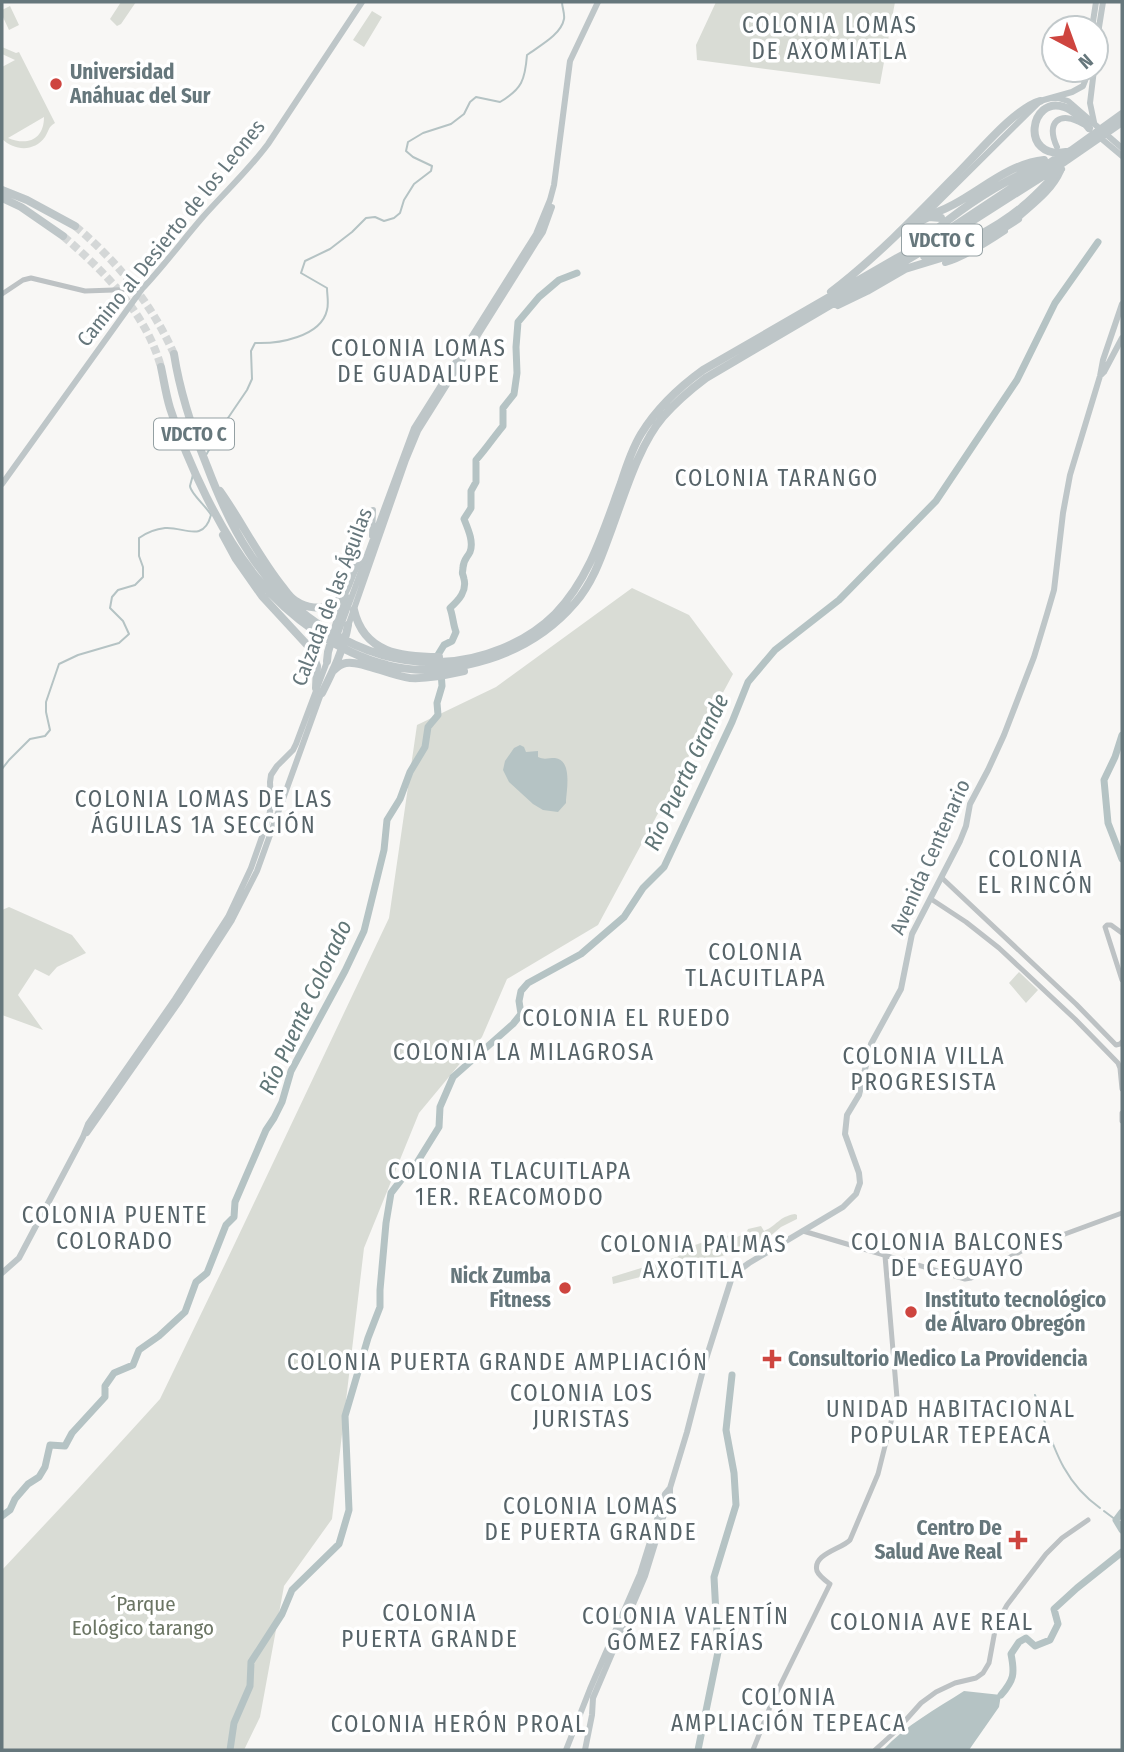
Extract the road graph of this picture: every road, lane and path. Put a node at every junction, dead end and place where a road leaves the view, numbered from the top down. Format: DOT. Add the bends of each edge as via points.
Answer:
graph roads {
  1 [pos="362,2"];
  2 [pos="598,2"];
  3 [pos="575,51"];
  4 [pos="1082,84"];
  5 [pos="1092,84"];
  6 [pos="1052,97"];
  7 [pos="1040,101"];
  8 [pos="1122,114"];
  9 [pos="1122,122"];
  10 [pos="1000,131"];
  11 [pos="1094,131"];
  12 [pos="1057,147"];
  13 [pos="1122,148"];
  14 [pos="1084,149"];
  15 [pos="987,150"];
  16 [pos="1072,150"];
  17 [pos="1122,156"];
  18 [pos="974,157"];
  19 [pos="1054,160"];
  20 [pos="1029,167"];
  21 [pos="1061,172"];
  22 [pos="1008,173"];
  23 [pos="1014,186"];
  24 [pos="995,188"];
  25 [pos="2,190"];
  26 [pos="2,198"];
  27 [pos="981,203"];
  28 [pos="925,216"];
  29 [pos="955,217"];
  30 [pos="941,218"];
  31 [pos="1018,219"];
  32 [pos="917,223"];
  33 [pos="75,226"];
  34 [pos="63,236"];
  35 [pos="915,241"];
  36 [pos="926,257"];
  37 [pos="897,258"];
  38 [pos="945,263"];
  39 [pos="142,289"];
  40 [pos="2,294"];
  41 [pos="1122,304"];
  42 [pos="828,306"];
  43 [pos="801,314"];
  44 [pos="1122,338"];
  45 [pos="174,354"];
  46 [pos="161,367"];
  47 [pos="1100,376"];
  48 [pos="2,484"];
  49 [pos="373,510"];
  50 [pos="373,539"];
  51 [pos="366,558"];
  52 [pos="272,590"];
  53 [pos="346,593"];
  54 [pos="296,602"];
  55 [pos="340,610"];
  56 [pos="354,610"];
  57 [pos="343,630"];
  58 [pos="527,639"];
  59 [pos="333,657"];
  60 [pos="386,661"];
  61 [pos="360,664"];
  62 [pos="333,671"];
  63 [pos="319,690"];
  64 [pos="309,718"];
  65 [pos="285,757"];
  66 [pos="295,764"];
  67 [pos="271,805"];
  68 [pos="281,806"];
  69 [pos="942,878"];
  70 [pos="931,899"];
  71 [pos="1122,933"];
  72 [pos="1007,940"];
  73 [pos="999,948"];
  74 [pos="1122,981"];
  75 [pos="1122,1042"];
  76 [pos="125,1056"];
  77 [pos="127,1068"];
  78 [pos="1122,1089"];
  79 [pos="1122,1113"];
  80 [pos="1122,1121"];
  81 [pos="83,1137"];
  82 [pos="1122,1213"];
  83 [pos="803,1230"];
  84 [pos="885,1256"];
  85 [pos="2,1273"];
  86 [pos="1088,1520"];
  87 [pos="589,1704"];
  88 [pos="566,1750"];
  89 [pos="585,1750"];
  90 [pos="753,1750"];
  91 [pos="875,1750"];
  1 -- 39 [label="main road, Camino al Desierto de los Leones" via="255,162"];
  2 -- 3 [label="main road, Calzada de las Águilas"];
  3 -- 50 [label="main road, Calzada de las Águilas" via="567,76 553,188 543,218 414,428"];
  3 -- 56 [label="main road, Calzada de las Águilas" via="557,188 543,232 418,431"];
  4 -- 6 [label="main road"];
  5 -- 11 [label="main road"];
  6 -- 7 [label="main road"];
  6 -- 11 [label="main road" via="1068,101"];
  7 -- 10 [label="highway" via="1027,106"];
  7 -- 15 [label="main road"];
  8 -- 11 [label="highway, VDCTO C"];
  9 -- 11 [label="highway, VDCTO C"];
  10 -- 15 [label="highway"];
  10 -- 18 [label="highway"];
  11 -- 12 [label="main road" via="1070,118 1058,120 1052,130"];
  11 -- 13 [label="main road"];
  11 -- 14 [label="highway, VDCTO C"];
  11 -- 16 [label="highway, VDCTO C"];
  11 -- 16 [label="highway" via="1060,106 1050,106 1038,115 1034,130 1042,148 1054,153"];
  11 -- 17 [label="main road"];
  14 -- 36 [label="highway" via="1002,222"];
  14 -- 42 [label="highway, VDCTO C"];
  15 -- 18 [label="highway"];
  15 -- 28 [label="main road"];
  16 -- 19 [label="highway, VDCTO C"];
  18 -- 43 [label="highway" via="878,252"];
  19 -- 20 [label="highway"];
  19 -- 20 [label="highway"];
  19 -- 23 [label="highway, VDCTO C"];
  20 -- 22 [label="highway"];
  20 -- 24 [label="highway"];
  21 -- 31 [label="main road"];
  22 -- 24 [label="highway"];
  22 -- 28 [label="highway" via="958,203"];
  23 -- 27 [label="highway"];
  23 -- 37 [label="highway, VDCTO C"];
  24 -- 27 [label="highway"];
  24 -- 37 [label="highway"];
  25 -- 33 [label="highway"];
  26 -- 34 [label="highway"];
  27 -- 29 [label="highway"];
  28 -- 32 [label="main road"];
  30 -- 32 [label="highway"];
  31 -- 38 [label="main road" via="990,241"];
  31 -- 42 [label="highway" via="951,255 910,267 855,298"];
  32 -- 35 [label="main road"];
  37 -- 43 [label="highway, VDCTO C"];
  39 -- 40 [label="street" via="85,291 31,278"];
  39 -- 48 [label="main road, Camino al Desierto de los Leones"];
  41 -- 47 [label="main road, Avenida Centenario"];
  42 -- 58 [label="highway, VDCTO C" via="683,395 648,440 590,583 559,621"];
  43 -- 58 [label="highway, VDCTO C" via="703,370 680,386 658,411 634,448 583,578 554,615"];
  44 -- 47 [label="main road, Avenida Centenario"];
  45 -- 52 [label="highway, VDCTO C" via="193,431 212,480"];
  46 -- 52 [label="highway, VDCTO C" via="169,407 215,518 232,552"];
  47 -- 69 [label="main road, Avenida Centenario" via="1070,475 1054,590 1043,627 1004,734 970,804 963,833"];
  49 -- 50 [label="main road"];
  50 -- 51 [label="main road, Calzada de las Águilas"];
  51 -- 53 [label="highway" via="356,566"];
  51 -- 57 [label="main road, Calzada de las Águilas"];
  52 -- 54 [label="highway"];
  52 -- 60 [label="highway, VDCTO C" via="326,629"];
  52 -- 63 [label="highway" via="310,648"];
  53 -- 54 [label="highway" via="327,606"];
  53 -- 55 [label="highway"];
  54 -- 55 [label="highway" via="313,610"];
  55 -- 57 [label="highway"];
  56 -- 57 [label="main road, Calzada de las Águilas"];
  56 -- 60 [label="highway" via="362,632"];
  57 -- 59 [label="highway"];
  58 -- 60 [label="highway, VDCTO C" via="469,659 412,656"];
  58 -- 60 [label="highway, VDCTO C" via="478,666 424,678 399,676"];
  59 -- 61 [label="highway"];
  59 -- 62 [label="highway"];
  59 -- 63 [label="main road, Calzada de las Águilas"];
  60 -- 61 [label="highway"];
  61 -- 62 [label="highway" via="344,663"];
  62 -- 63 [label="highway"];
  63 -- 64 [label="main road, Calzada de las Águilas"];
  64 -- 65 [label="main road, Calzada de las Águilas"];
  64 -- 66 [label="main road, Calzada de las Águilas"];
  65 -- 66 [label="main road" via="292,757"];
  65 -- 67 [label="main road, Calzada de las Águilas" via="271,775"];
  66 -- 68 [label="main road, Calzada de las Águilas"];
  67 -- 68 [label="main road"];
  67 -- 77 [label="main road, Calzada de las Águilas" via="251,868 228,917"];
  68 -- 81 [label="main road, Calzada de las Águilas" via="257,871 228,928"];
  69 -- 70 [label="main road, Avenida Centenario"];
  69 -- 72 [label="street"];
  70 -- 73 [label="street"];
  70 -- 83 [label="main road, Avenida Centenario" via="912,934 901,989 872,1044 859,1096 846,1119 845,1134 860,1178 858,1189 843,1207"];
  71 -- 74 [label="street" via="1111,925 1105,929"];
  72 -- 73 [label="street"];
  72 -- 75 [label="street" via="1116,1045"];
  73 -- 78 [label="street" via="1118,1063"];
  76 -- 77 [label="main road"];
  77 -- 81 [label="main road, Calzada de las Águilas"];
  79 -- 80 [label="street"];
  81 -- 85 [label="main road, Calzada de las Águilas" via="19,1258"];
  82 -- 84 [label="street" via="1027,1248 971,1278"];
  83 -- 84 [label="street"];
  83 -- 87 [label="main road, Avenida Centenario" via="740,1269 731,1280 645,1576"];
  84 -- 90 [label="street" via="897,1398 878,1474 850,1540 820,1560 818,1572 830,1584"];
  86 -- 91 [label="street" via="1046,1554 1007,1605 996,1625 983,1673 936,1692"];
  87 -- 88 [label="main road, Avenida Centenario"];
  87 -- 89 [label="main road, Avenida Centenario" via="592,1715"];
}
